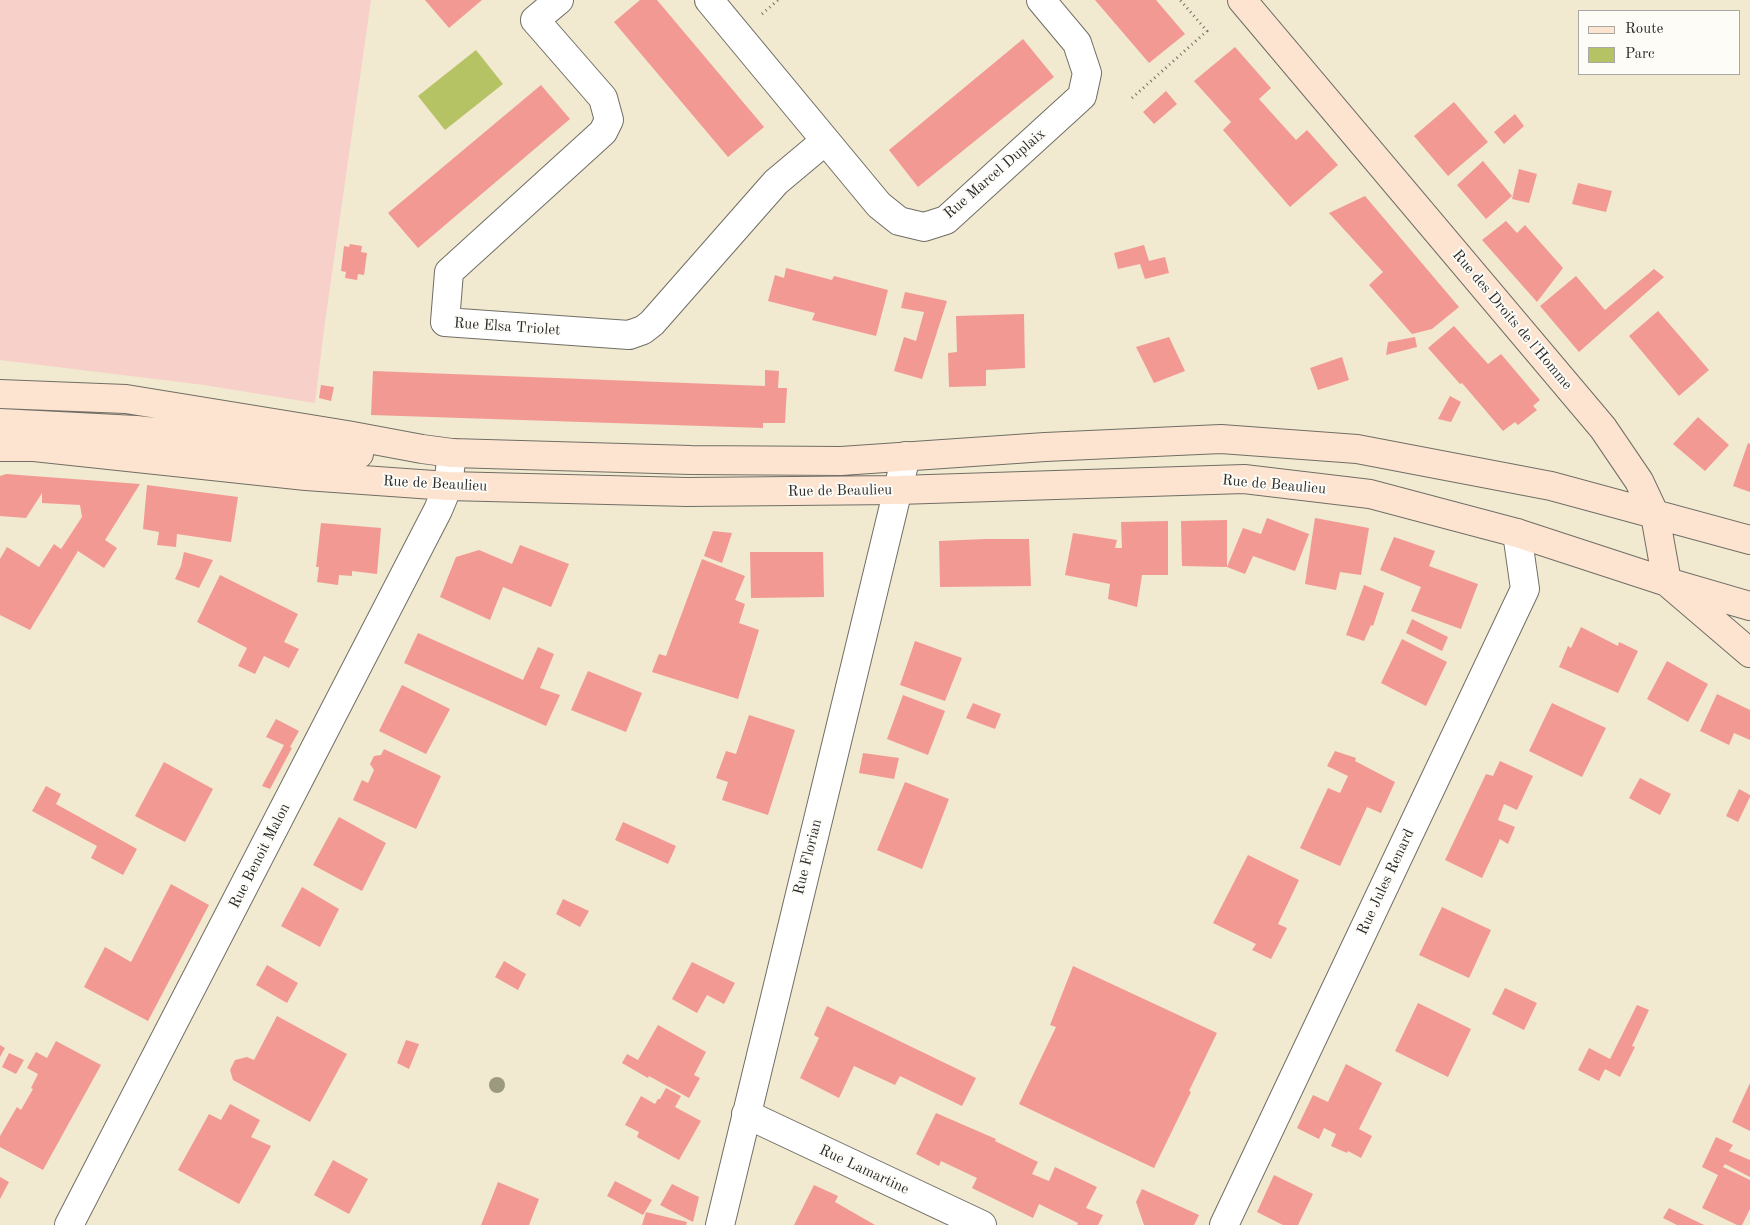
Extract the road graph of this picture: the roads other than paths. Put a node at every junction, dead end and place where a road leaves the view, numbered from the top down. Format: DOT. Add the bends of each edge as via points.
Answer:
graph roads {
  1 [pos="559,0"];
  2 [pos="709,0"];
  3 [pos="1041,0"];
  4 [pos="1242,0"];
  5 [pos="825,140"];
  6 [pos="1,394"];
  7 [pos="0,422"];
  8 [pos="0,447"];
  9 [pos="34,447"];
  10 [pos="422,449"];
  11 [pos="452,453"];
  12 [pos="906,456"];
  13 [pos="0,458"];
  14 [pos="448,486"];
  15 [pos="898,490"];
  16 [pos="1655,515"];
  17 [pos="1518,533"];
  18 [pos="1750,540"];
  19 [pos="1667,582"];
  20 [pos="1748,604"];
  21 [pos="1750,653"];
  22 [pos="746,1114"];
  23 [pos="69,1225"];
  24 [pos="720,1225"];
  25 [pos="982,1225"];
  26 [pos="1224,1225"];
  1 -- 5 [label="street, Rue Elsa Triolet" via="536,20 602,98 609,120 603,132 449,272 446,322 629,335 643,330 776,182"];
  2 -- 5 [label="street, Rue Marcel Duplaix"];
  3 -- 5 [label="street, Rue Marcel Duplaix" via="1077,43 1087,73 1082,96 946,220 924,227 899,221 879,205"];
  4 -- 16 [label="main road, Rue des Droits de l'Homme" via="1603,428 1639,481"];
  6 -- 10 [label="main road, Rue de Beaulieu" via="126,399"];
  7 -- 10 [label="main road" via="136,430 369,455"];
  8 -- 9 [label="main road, Rue de Beaulieu"];
  9 -- 13 [label="street"];
  9 -- 14 [label="main road, Rue de Beaulieu" via="306,476"];
  10 -- 11 [label="main road, Rue de Beaulieu"];
  11 -- 12 [label="main road, Rue de Beaulieu" via="841,461"];
  11 -- 14 [label="street, Rue Benoit Malon"];
  12 -- 15 [label="street, Rue Florian"];
  12 -- 16 [label="main road, Rue de Beaulieu" via="1221,439 1357,449 1550,486"];
  14 -- 15 [label="main road, Rue de Beaulieu" via="687,492"];
  14 -- 23 [label="street, Rue Benoit Malon"];
  15 -- 17 [label="main road, Rue de Beaulieu" via="1244,479 1370,494"];
  15 -- 22 [label="street, Rue Florian"];
  16 -- 18 [label="main road, Rue de Beaulieu"];
  16 -- 19 [label="main road, Rue des Droits de l'Homme"];
  17 -- 19 [label="main road, Rue de Beaulieu"];
  17 -- 26 [label="street, Rue Jules Renard" via="1525,589"];
  19 -- 20 [label="main road, Rue de Beaulieu"];
  19 -- 21 [label="main road"];
  22 -- 24 [label="street, Rue Florian"];
  22 -- 25 [label="street, Rue Lamartine"];
}
